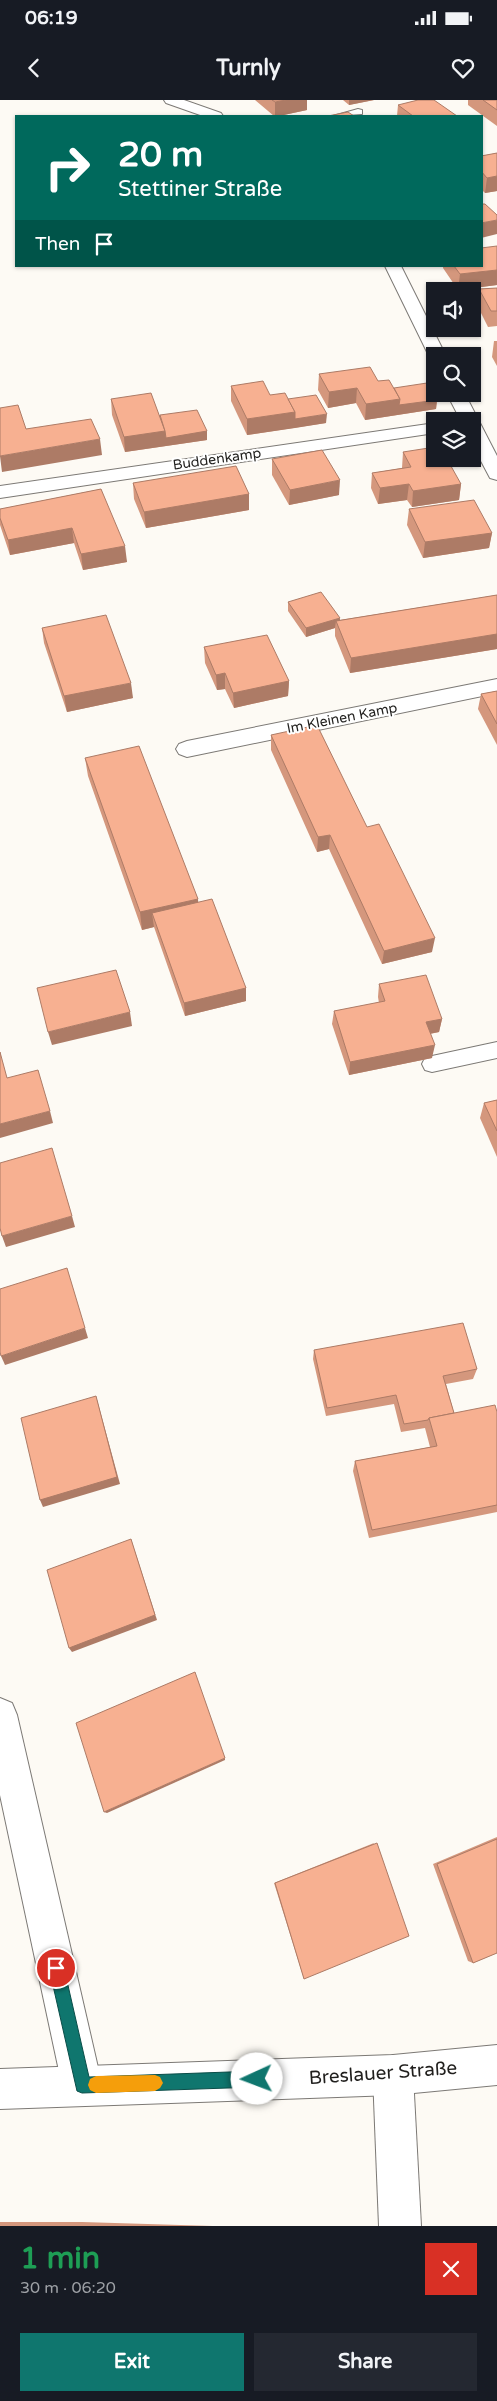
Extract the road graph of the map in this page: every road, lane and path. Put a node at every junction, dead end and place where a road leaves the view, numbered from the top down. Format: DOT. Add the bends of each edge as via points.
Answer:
graph roads {
  1 [pos="171,100"];
  2 [pos="358,112"];
  3 [pos="213,115"];
  4 [pos="343,115"];
  5 [pos="394,267"];
  6 [pos="434,347"];
  7 [pos="426,429"];
  8 [pos="481,436"];
  9 [pos="497,474"];
  10 [pos="0,492"];
  11 [pos="497,686"];
  12 [pos="187,749"];
  13 [pos="497,1050"];
  14 [pos="432,1064"];
  15 [pos="0,1715"];
  16 [pos="497,2064"];
  17 [pos="393,2075"];
  18 [pos="82,2085"];
  19 [pos="0,2089"];
  20 [pos="400,2226"];
  1 -- 3 [label="street"];
  2 -- 4 [label="lane"];
  5 -- 6 [label="street"];
  7 -- 10 [label="street, Buddenkamp"];
  8 -- 9 [label="street"];
  11 -- 12 [label="street, Im Kleinen Kamp"];
  13 -- 14 [label="lane"];
  15 -- 18 [label="street"];
  16 -- 17 [label="street, Breslauer Straße"];
  17 -- 18 [label="street, Breslauer Straße"];
  17 -- 20 [label="street"];
  18 -- 19 [label="street, Breslauer Straße"];
}
